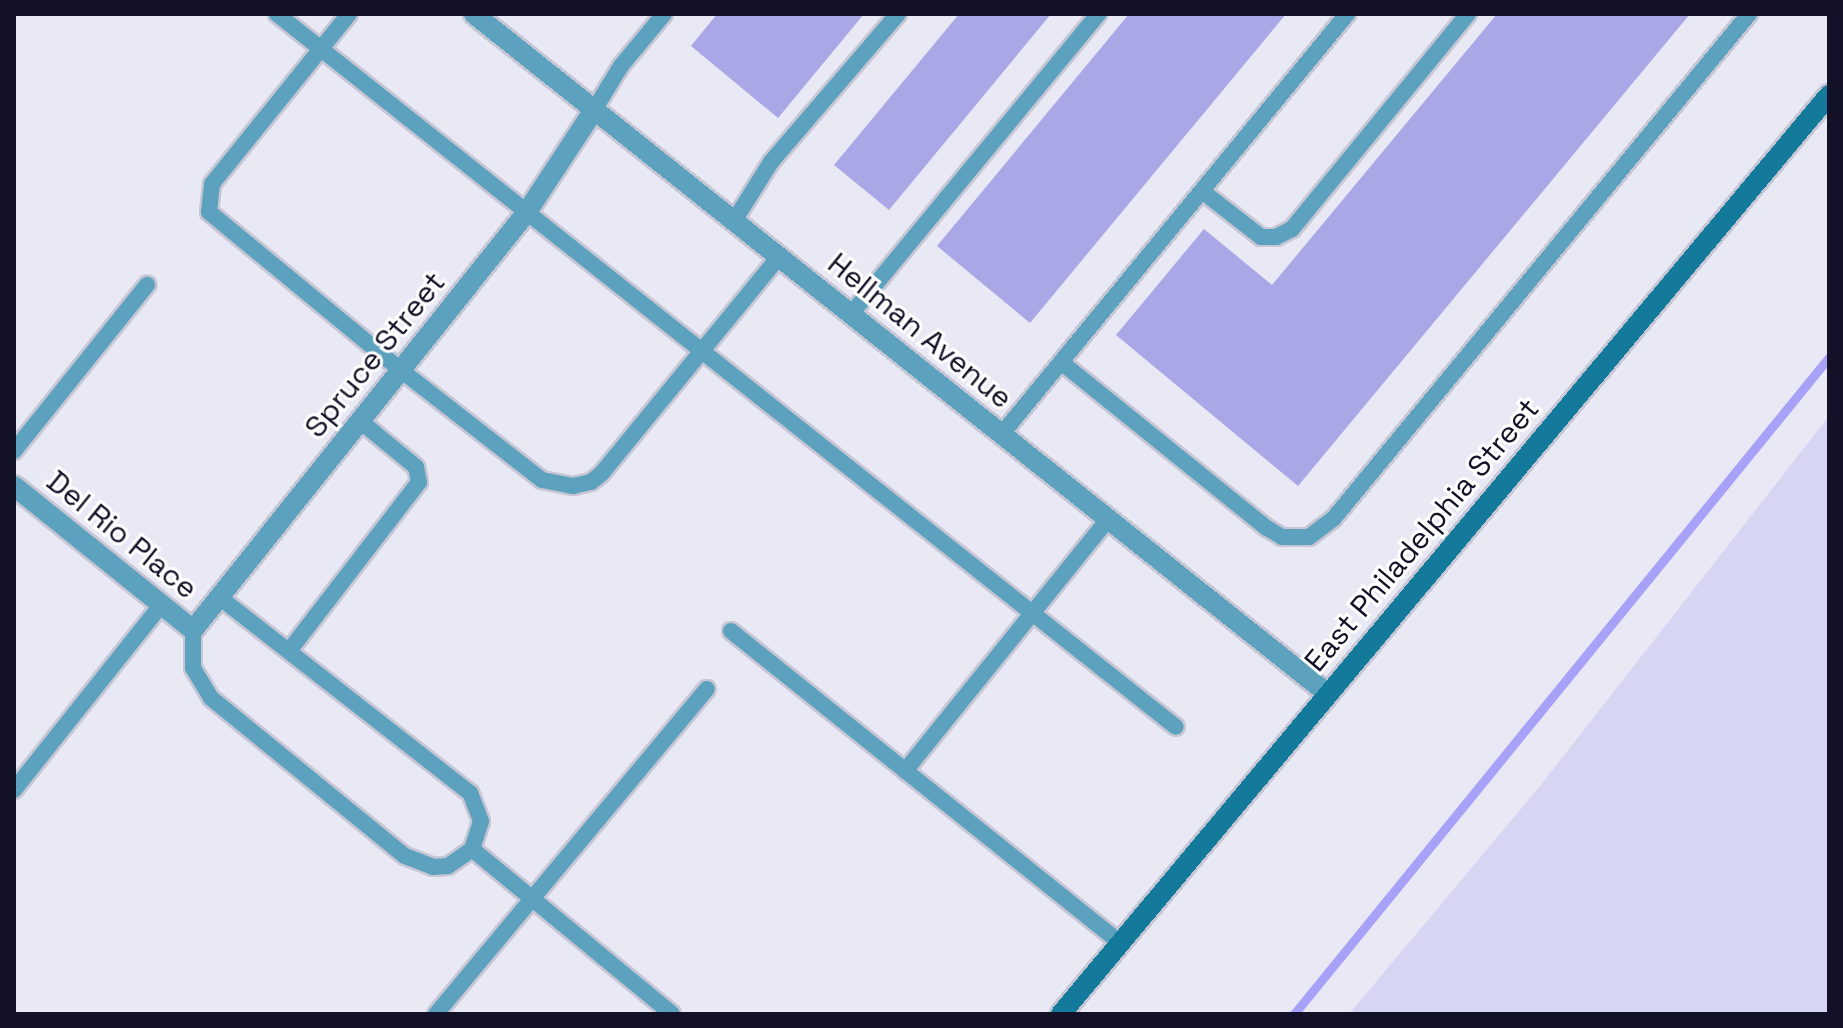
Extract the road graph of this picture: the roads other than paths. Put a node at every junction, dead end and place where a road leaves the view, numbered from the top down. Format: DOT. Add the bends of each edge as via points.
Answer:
graph roads {
  1 [pos="277,14"];
  2 [pos="349,14"];
  3 [pos="474,14"];
  4 [pos="664,14"];
  5 [pos="898,14"];
  6 [pos="1098,14"];
  7 [pos="1347,14"];
  8 [pos="1468,14"];
  9 [pos="1749,14"];
  10 [pos="320,48"];
  11 [pos="1829,95"];
  12 [pos="594,110"];
  13 [pos="1202,191"];
  14 [pos="527,212"];
  15 [pos="734,221"];
  16 [pos="779,257"];
  17 [pos="147,285"];
  18 [pos="851,314"];
  19 [pos="702,351"];
  20 [pos="1061,362"];
  21 [pos="402,371"];
  22 [pos="360,421"];
  23 [pos="1001,435"];
  24 [pos="14,451"];
  25 [pos="14,486"];
  26 [pos="1108,519"];
  27 [pos="219,597"];
  28 [pos="161,605"];
  29 [pos="1032,613"];
  30 [pos="193,630"];
  31 [pos="731,631"];
  32 [pos="289,651"];
  33 [pos="707,689"];
  34 [pos="1328,694"];
  35 [pos="1176,727"];
  36 [pos="905,771"];
  37 [pos="14,790"];
  38 [pos="472,849"];
  39 [pos="532,899"];
  40 [pos="1120,943"];
  41 [pos="436,1014"];
  42 [pos="672,1014"];
  43 [pos="1061,1014"];
  1 -- 10 [label="lane"];
  2 -- 10 [label="lane"];
  3 -- 12 [label="street, Hellman Avenue"];
  4 -- 12 [label="lane" via="621,66"];
  5 -- 15 [label="lane" via="771,162"];
  6 -- 18 [label="lane"];
  7 -- 13 [label="lane"];
  8 -- 13 [label="lane" via="1292,229 1261,237"];
  9 -- 20 [label="lane" via="1334,518 1309,537 1282,537 1267,528"];
  10 -- 14 [label="lane"];
  10 -- 21 [label="lane" via="212,184 209,212"];
  11 -- 34 [label="street, East Philadelphia Street"];
  12 -- 14 [label="street, Spruce Street"];
  12 -- 15 [label="street, Hellman Avenue"];
  13 -- 20 [label="lane"];
  14 -- 19 [label="lane"];
  14 -- 21 [label="street, Spruce Street"];
  15 -- 16 [label="street, Hellman Avenue"];
  16 -- 18 [label="street, Hellman Avenue"];
  16 -- 19 [label="lane"];
  17 -- 24 [label="lane"];
  18 -- 23 [label="street, Hellman Avenue"];
  19 -- 21 [label="lane" via="602,473 573,486 542,480"];
  19 -- 29 [label="lane"];
  20 -- 23 [label="lane"];
  21 -- 22 [label="street, Spruce Street"];
  22 -- 27 [label="street, Spruce Street"];
  22 -- 32 [label="lane" via="416,467 419,482"];
  23 -- 26 [label="street, Hellman Avenue"];
  25 -- 28 [label="street, Del Rio Place"];
  26 -- 29 [label="lane"];
  26 -- 34 [label="street, Hellman Avenue"];
  27 -- 30 [label="street, Spruce Street"];
  27 -- 32 [label="lane"];
  28 -- 30 [label="street, Del Rio Place"];
  28 -- 37 [label="lane"];
  29 -- 35 [label="lane"];
  29 -- 36 [label="lane"];
  30 -- 38 [label="lane" via="193,668 211,698 405,856 433,867 461,860"];
  31 -- 36 [label="lane"];
  32 -- 38 [label="lane" via="470,793 481,821"];
  33 -- 39 [label="lane"];
  34 -- 40 [label="street, East Philadelphia Street"];
  36 -- 40 [label="lane"];
  38 -- 39 [label="lane"];
  39 -- 41 [label="lane"];
  39 -- 42 [label="lane"];
  40 -- 43 [label="street, East Philadelphia Street"];
}
